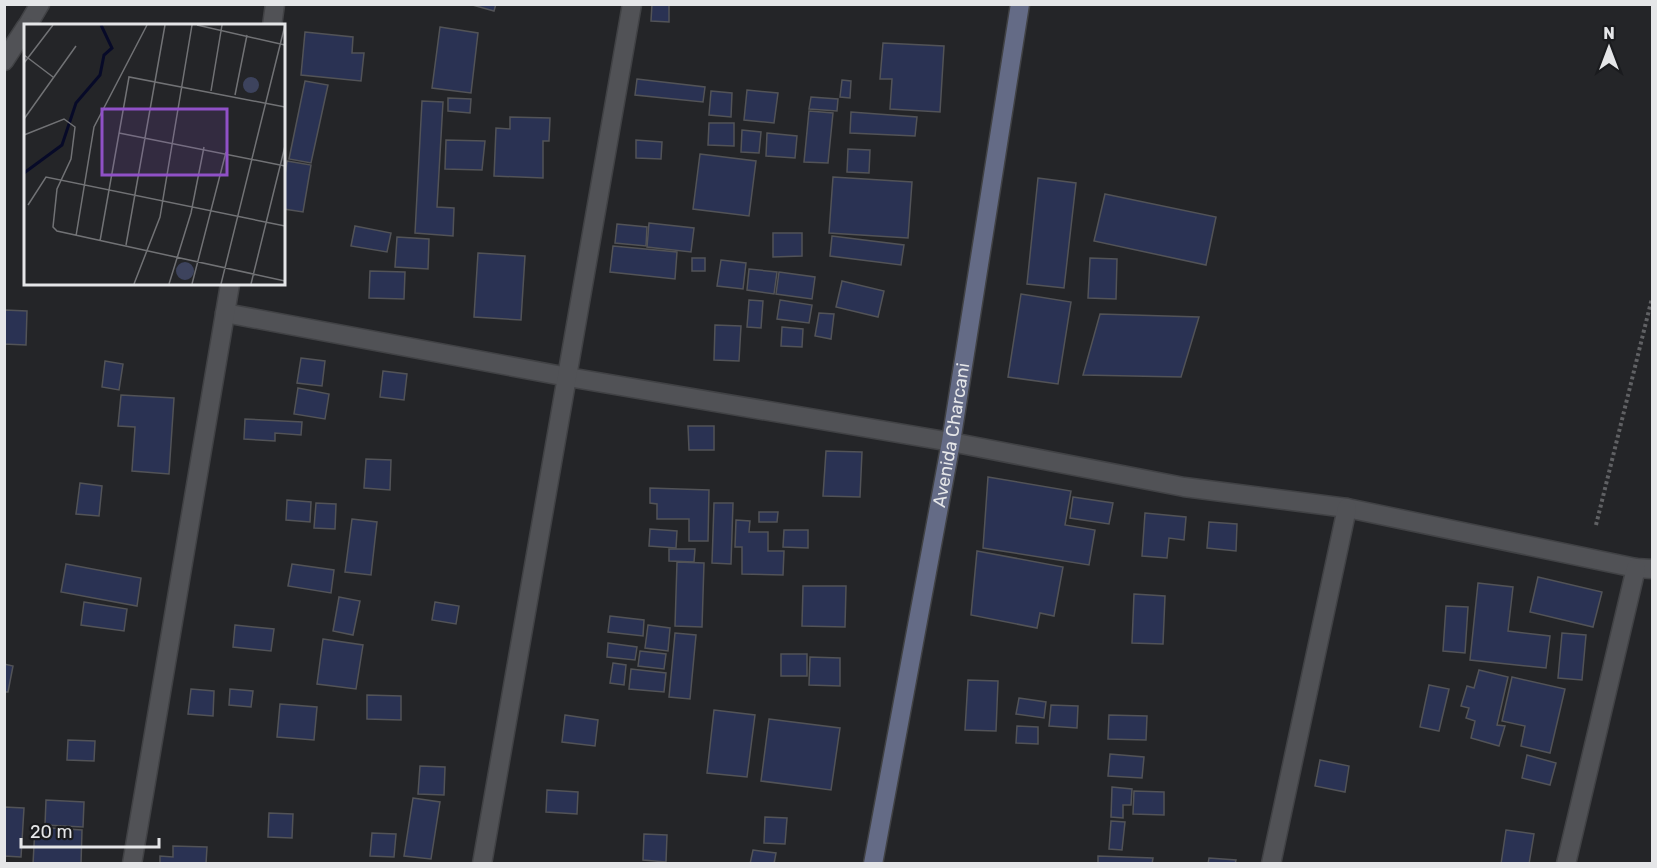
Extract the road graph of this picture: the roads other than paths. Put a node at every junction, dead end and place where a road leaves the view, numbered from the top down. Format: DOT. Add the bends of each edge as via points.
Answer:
graph roads {
  1 [pos="40,4"];
  2 [pos="275,4"];
  3 [pos="632,4"];
  4 [pos="1020,4"];
  5 [pos="27,24"];
  6 [pos="272,24"];
  7 [pos="24,29"];
  8 [pos="4,61"];
  9 [pos="230,285"];
  10 [pos="225,313"];
  11 [pos="568,377"];
  12 [pos="951,442"];
  13 [pos="1347,508"];
  14 [pos="1644,569"];
  15 [pos="132,864"];
  16 [pos="482,864"];
  17 [pos="873,864"];
  18 [pos="1271,864"];
  19 [pos="1566,864"];
  1 -- 5 [label="street"];
  2 -- 6 [label="street"];
  3 -- 11 [label="street"];
  4 -- 12 [label="main road, Avenida Charcani"];
  7 -- 8 [label="street"];
  9 -- 10 [label="street"];
  10 -- 11 [label="street"];
  10 -- 15 [label="street"];
  11 -- 12 [label="street"];
  11 -- 16 [label="street"];
  12 -- 13 [label="street" via="1184,487"];
  12 -- 17 [label="main road, Avenida Charcani"];
  13 -- 14 [label="street"];
  13 -- 18 [label="street"];
  14 -- 19 [label="street"];
}
